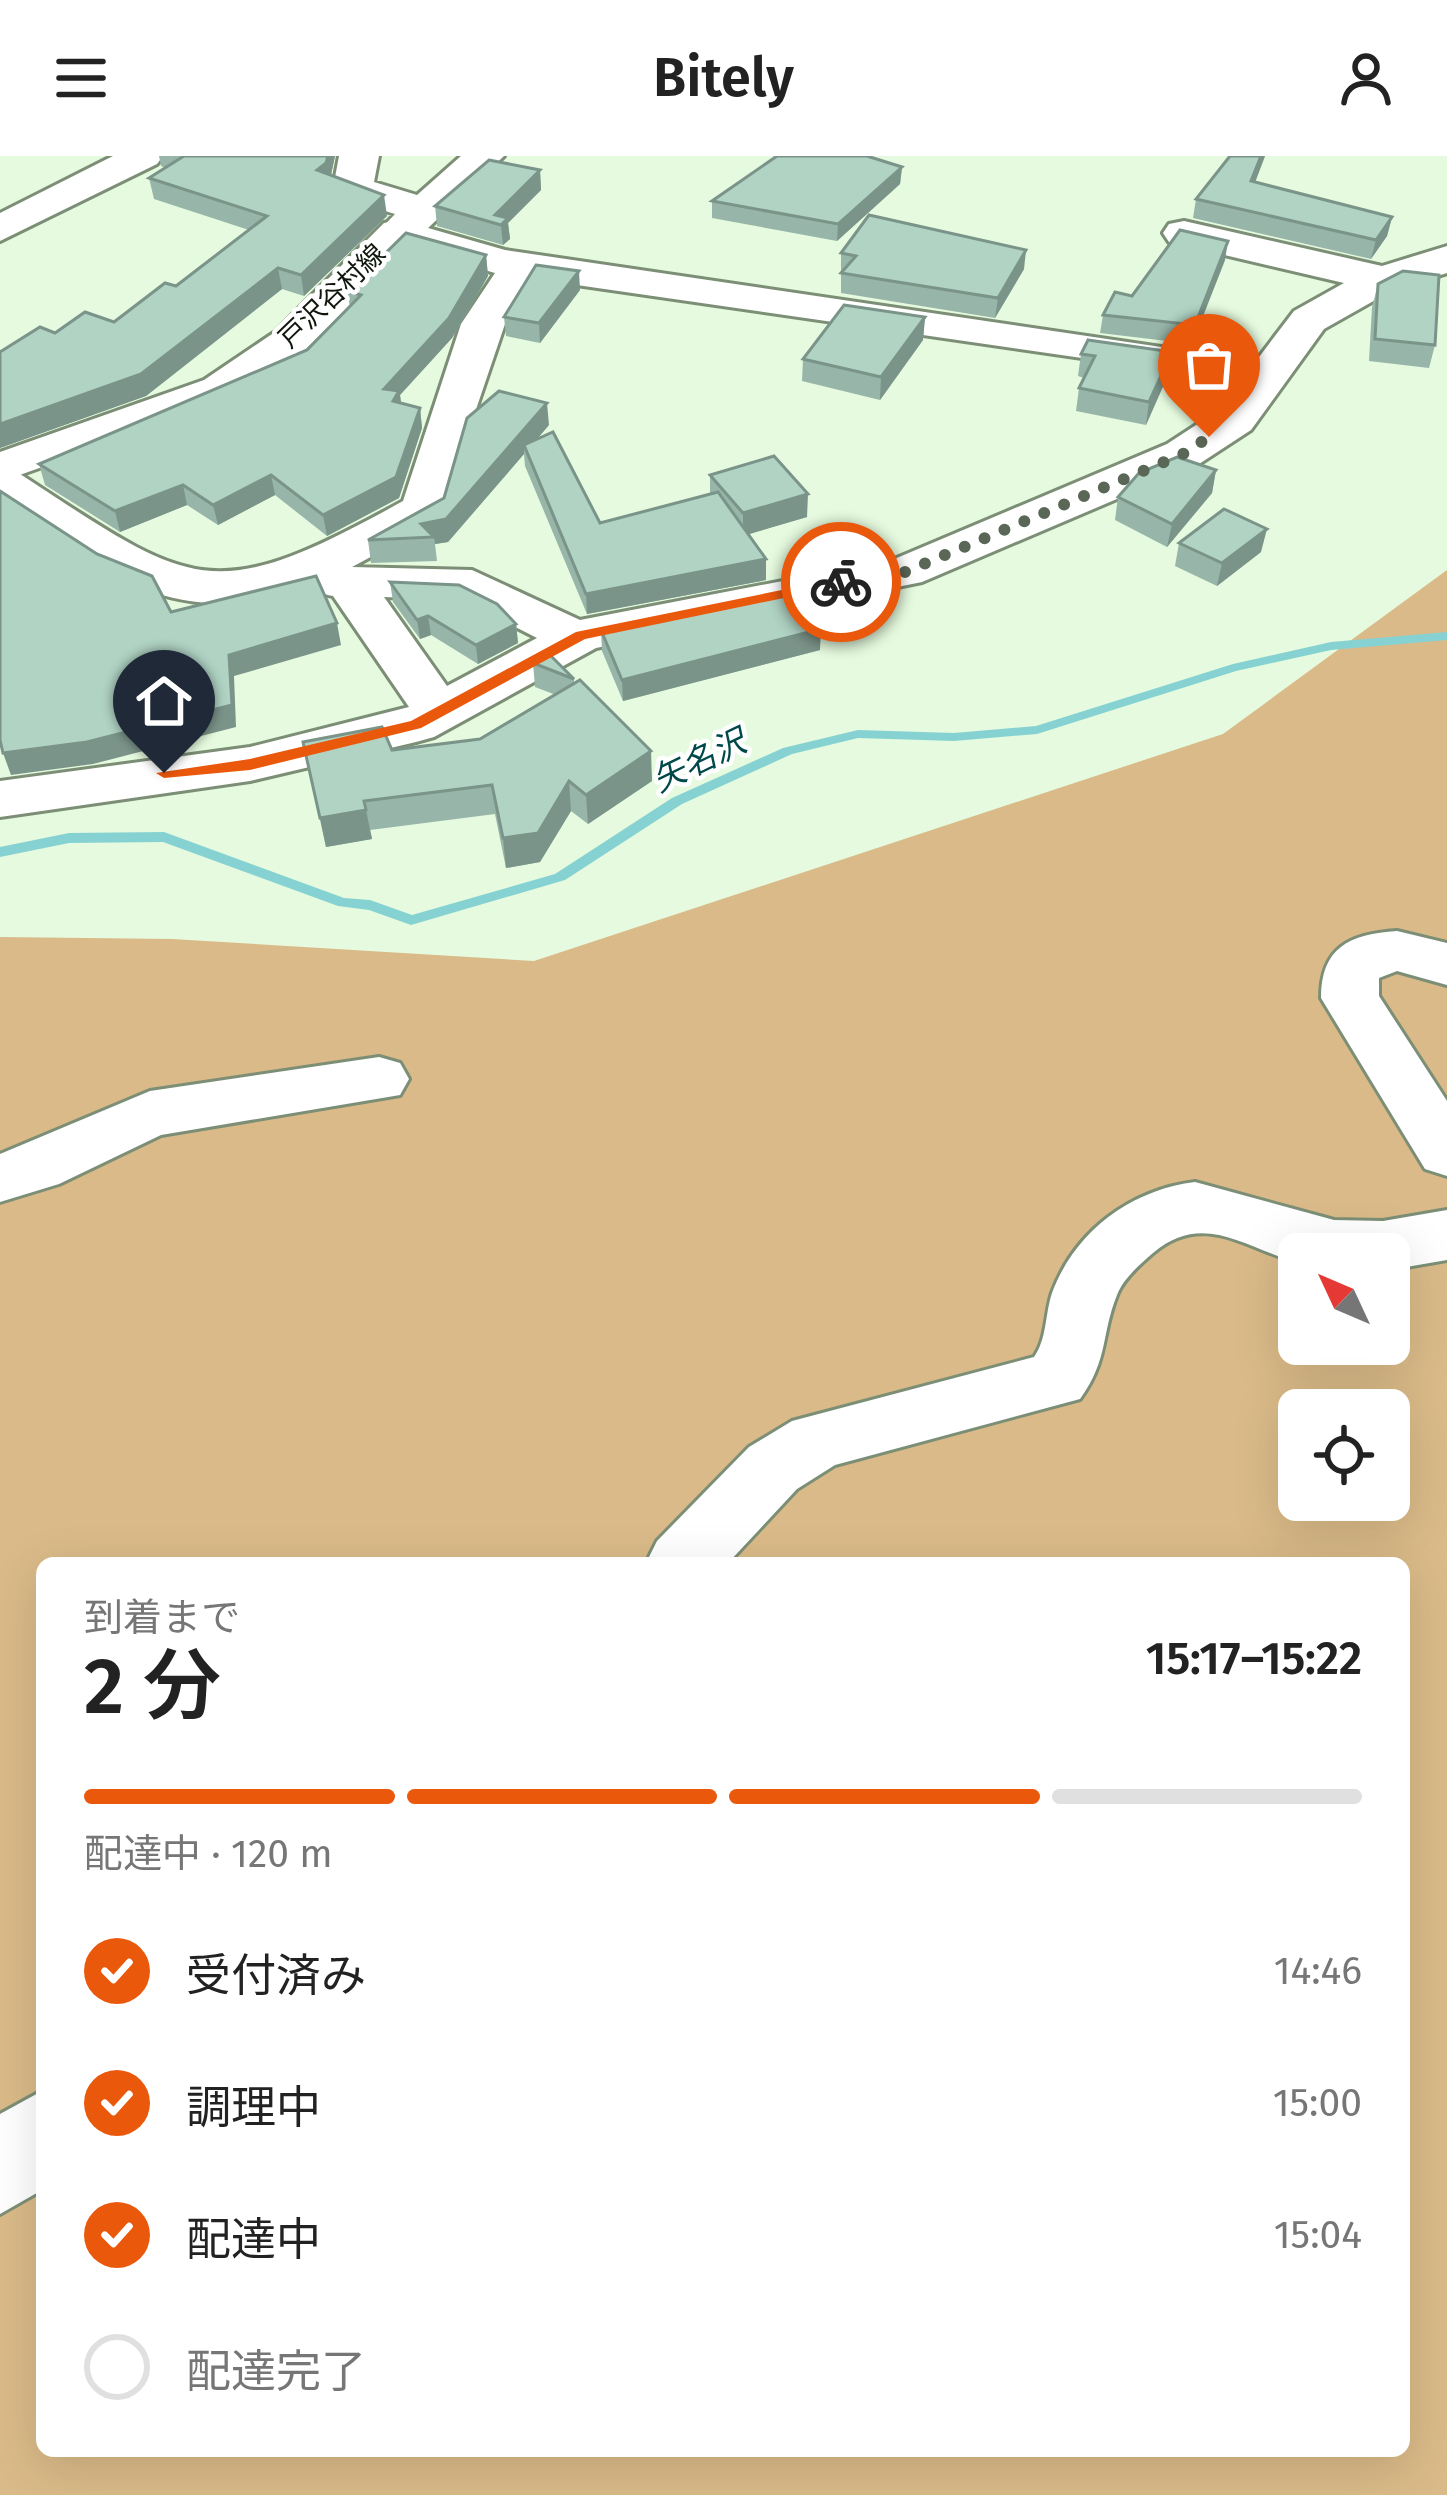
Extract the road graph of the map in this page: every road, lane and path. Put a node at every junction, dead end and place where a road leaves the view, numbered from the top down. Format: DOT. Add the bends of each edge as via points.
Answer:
graph roads {
  1 [pos="143,156"];
  2 [pos="359,156"];
  3 [pos="484,156"];
  4 [pos="410,221"];
  5 [pos="0,229"];
  6 [pos="1184,233"];
  7 [pos="1447,259"];
  8 [pos="524,266"];
  9 [pos="1383,279"];
  10 [pos="1268,376"];
  11 [pos="0,468"];
  12 [pos="0,482"];
  13 [pos="291,573"];
  14 [pos="347,580"];
  15 [pos="576,638"];
  16 [pos="439,712"];
  17 [pos="0,799"];
  18 [pos="1447,965"];
  19 [pos="379,1079"];
  20 [pos="1447,1152"];
  21 [pos="0,1178"];
  22 [pos="1447,1235"];
  23 [pos="688,1557"];
  24 [pos="36,2138"];
  25 [pos="0,2170"];
  1 -- 5 [label="street"];
  2 -- 4 [label="street" via="353,188"];
  3 -- 4 [label="street, 戸沢谷村線"];
  4 -- 8 [label="street"];
  4 -- 11 [label="street, 戸沢谷村線" via="290,341 220,389"];
  6 -- 9 [label="street"];
  7 -- 9 [label="street"];
  8 -- 10 [label="street"];
  8 -- 13 [label="street" via="483,324 426,508 332,560"];
  9 -- 10 [label="street" via="1309,320"];
  10 -- 15 [label="street" via="1235,420 1183,454 905,572"];
  12 -- 13 [label="street" via="156,578 194,589"];
  13 -- 14 [label="street"];
  14 -- 15 [label="street" via="472,585"];
  14 -- 16 [label="street"];
  15 -- 16 [label="street"];
  16 -- 17 [label="street" via="416,725 250,764"];
  18 -- 20 [label="street" via="1404,949 1373,951 1350,969 1350,998"];
  19 -- 21 [label="street" via="150,1114"];
  22 -- 23 [label="street" via="1395,1247 1321,1243 1196,1202 1157,1213 1088,1285 1073,1359 1056,1379 816,1441 772,1468"];
  24 -- 25 [label="street"];
}
